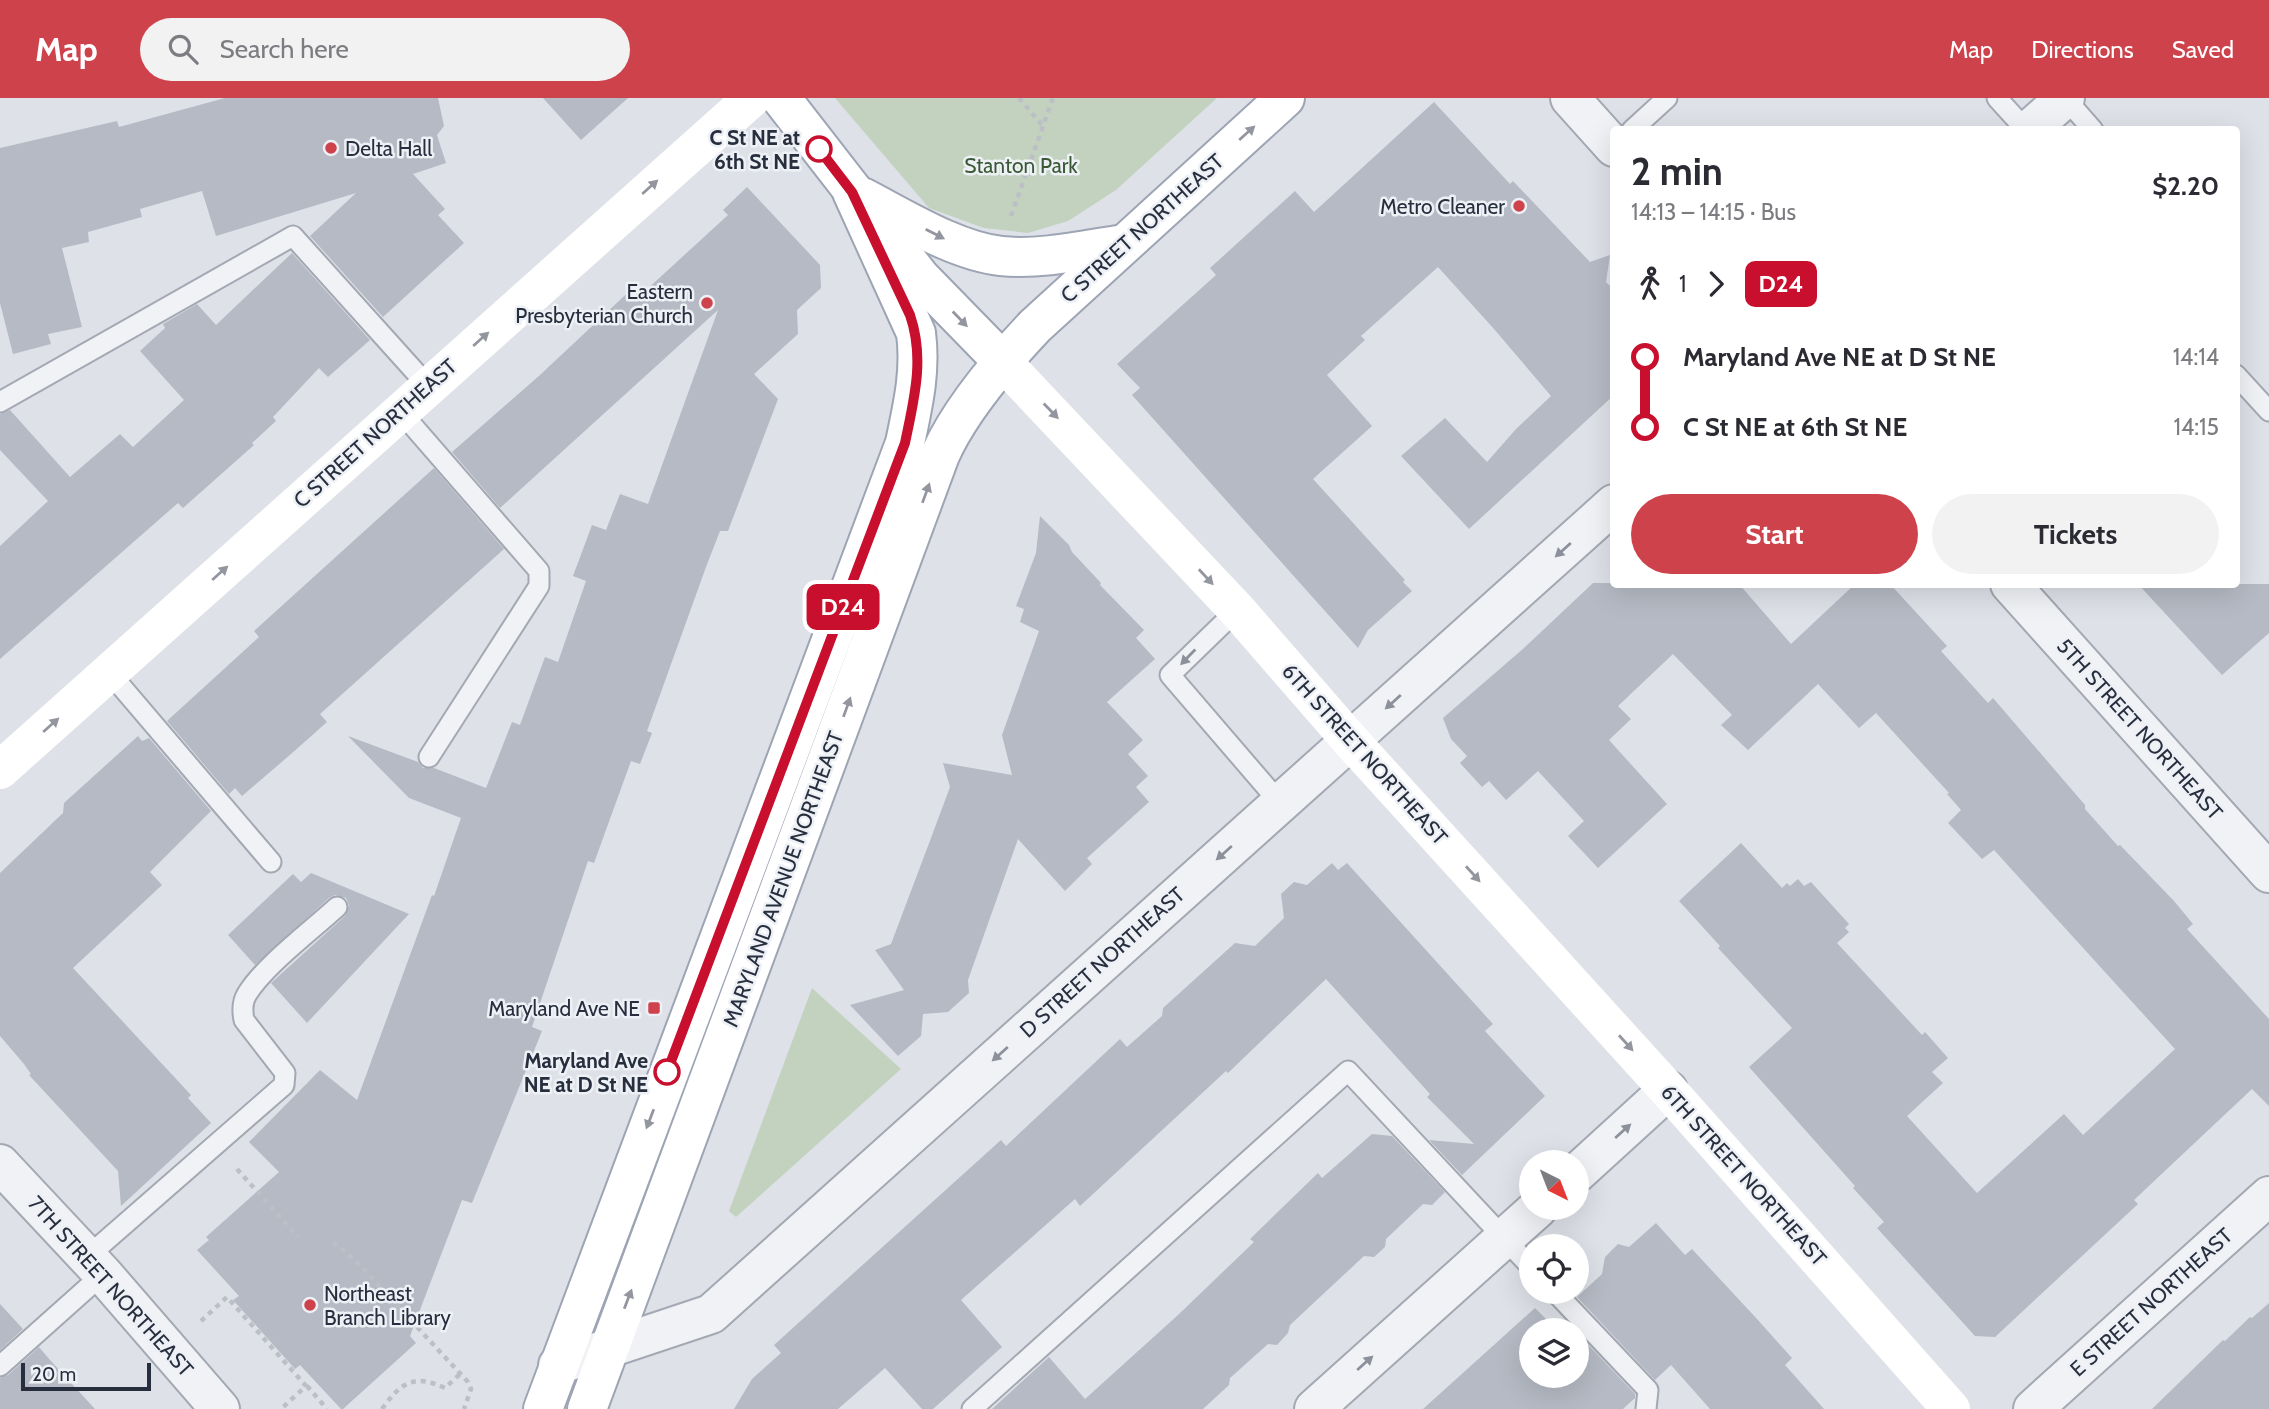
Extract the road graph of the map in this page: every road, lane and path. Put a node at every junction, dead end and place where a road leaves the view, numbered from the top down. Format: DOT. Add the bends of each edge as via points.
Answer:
graph roads {
  1 [pos="751,98"];
  2 [pos="780,98"];
  3 [pos="1018,98"];
  4 [pos="1053,98"];
  5 [pos="1285,98"];
  6 [pos="1570,98"];
  7 [pos="1667,98"];
  8 [pos="1997,98"];
  9 [pos="2065,98"];
  10 [pos="1043,126"];
  11 [pos="1636,126"];
  12 [pos="2023,126"];
  13 [pos="2032,126"];
  14 [pos="2090,126"];
  15 [pos="1610,143"];
  16 [pos="852,192"];
  17 [pos="1011,217"];
  18 [pos="1124,244"];
  19 [pos="1003,362"];
  20 [pos="2240,379"];
  21 [pos="428,386"];
  22 [pos="0,402"];
  23 [pos="400,411"];
  24 [pos="2269,411"];
  25 [pos="1610,508"];
  26 [pos="2014,588"];
  27 [pos="1237,610"];
  28 [pos="109,672"];
  29 [pos="1350,740"];
  30 [pos="429,757"];
  31 [pos="0,770"];
  32 [pos="1280,803"];
  33 [pos="271,862"];
  34 [pos="2269,873"];
  35 [pos="337,906"];
  36 [pos="1668,1090"];
  37 [pos="1589,1161"];
  38 [pos="0,1164"];
  39 [pos="254,1188"];
  40 [pos="2269,1196"];
  41 [pos="1524,1220"];
  42 [pos="298,1237"];
  43 [pos="1504,1238"];
  44 [pos="333,1241"];
  45 [pos="1519,1254"];
  46 [pos="95,1265"];
  47 [pos="1566,1304"];
  48 [pos="201,1321"];
  49 [pos="610,1347"];
  50 [pos="558,1365"];
  51 [pos="0,1366"];
  52 [pos="460,1374"];
  53 [pos="306,1386"];
  54 [pos="220,1409"];
  55 [pos="281,1409"];
  56 [pos="327,1409"];
  57 [pos="382,1409"];
  58 [pos="464,1409"];
  59 [pos="542,1409"];
  60 [pos="587,1409"];
  61 [pos="972,1409"];
  62 [pos="1314,1409"];
  63 [pos="1646,1409"];
  64 [pos="1951,1409"];
  65 [pos="2033,1409"];
  21 -- 1 [label="main road, C STREET NORTHEAST, one-way"];
  2 -- 16 [label="main road, 6TH STREET NORTHEAST"];
  3 -- 10 [label="path"];
  4 -- 10 [label="path"];
  18 -- 5 [label="main road, C STREET NORTHEAST, one-way"];
  6 -- 15 [label="street"];
  7 -- 11 [label="lane"];
  8 -- 12 [label="lane"];
  9 -- 13 [label="street"];
  9 -- 14 [label="lane"];
  10 -- 17 [label="path"];
  16 -- 18 [label="main road, one-way" via="947,240 996,255 1050,255"];
  16 -- 19 [label="main road, 6TH STREET NORTHEAST, one-way" via="920,277"];
  16 -- 50 [label="main road, MARYLAND AVENUE NORTHEAST, one-way" via="916,333 917,387 905,443"];
  18 -- 19 [label="main road, C STREET NORTHEAST"];
  19 -- 27 [label="main road, 6TH STREET NORTHEAST, one-way"];
  49 -- 19 [label="main road, MARYLAND AVENUE NORTHEAST, one-way" via="940,456 950,432"];
  20 -- 24 [label="lane"];
  21 -- 22 [label="lane" via="293,236"];
  21 -- 23 [label="main road, C STREET NORTHEAST"];
  28 -- 23 [label="main road, C STREET NORTHEAST, one-way"];
  23 -- 30 [label="lane" via="538,571 539,586"];
  25 -- 29 [label="street, D STREET NORTHEAST, one-way"];
  26 -- 34 [label="street, 5TH STREET NORTHEAST"];
  27 -- 29 [label="main road, 6TH STREET NORTHEAST"];
  27 -- 32 [label="lane, one-way" via="1170,675"];
  31 -- 28 [label="main road, C STREET NORTHEAST, one-way"];
  28 -- 33 [label="lane"];
  29 -- 32 [label="street, D STREET NORTHEAST"];
  29 -- 36 [label="main road, 6TH STREET NORTHEAST, one-way"];
  32 -- 49 [label="street, D STREET NORTHEAST, one-way" via="711,1314"];
  35 -- 46 [label="lane" via="262,974 246,995 244,1020 285,1073 284,1085"];
  37 -- 36 [label="street, one-way"];
  36 -- 64 [label="main road, 6TH STREET NORTHEAST"];
  38 -- 46 [label="street, 7TH STREET NORTHEAST"];
  39 -- 42 [label="path"];
  40 -- 65 [label="street, E STREET NORTHEAST"];
  41 -- 43 [label="street"];
  43 -- 45 [label="lane"];
  43 -- 61 [label="lane" via="1348,1071"];
  62 -- 43 [label="street, one-way"];
  44 -- 52 [label="path"];
  46 -- 51 [label="lane"];
  46 -- 54 [label="street, 7TH STREET NORTHEAST"];
  47 -- 63 [label="lane" via="1648,1390"];
  48 -- 53 [label="path" via="227,1297"];
  49 -- 50 [label="street, D STREET NORTHEAST"];
  49 -- 60 [label="main road, MARYLAND AVENUE NORTHEAST"];
  50 -- 59 [label="main road, MARYLAND AVENUE NORTHEAST"];
  52 -- 57 [label="path" via="444,1388 428,1380 414,1381 395,1391"];
  52 -- 58 [label="path" via="471,1390"];
  53 -- 55 [label="path"];
  53 -- 56 [label="path"];
}
